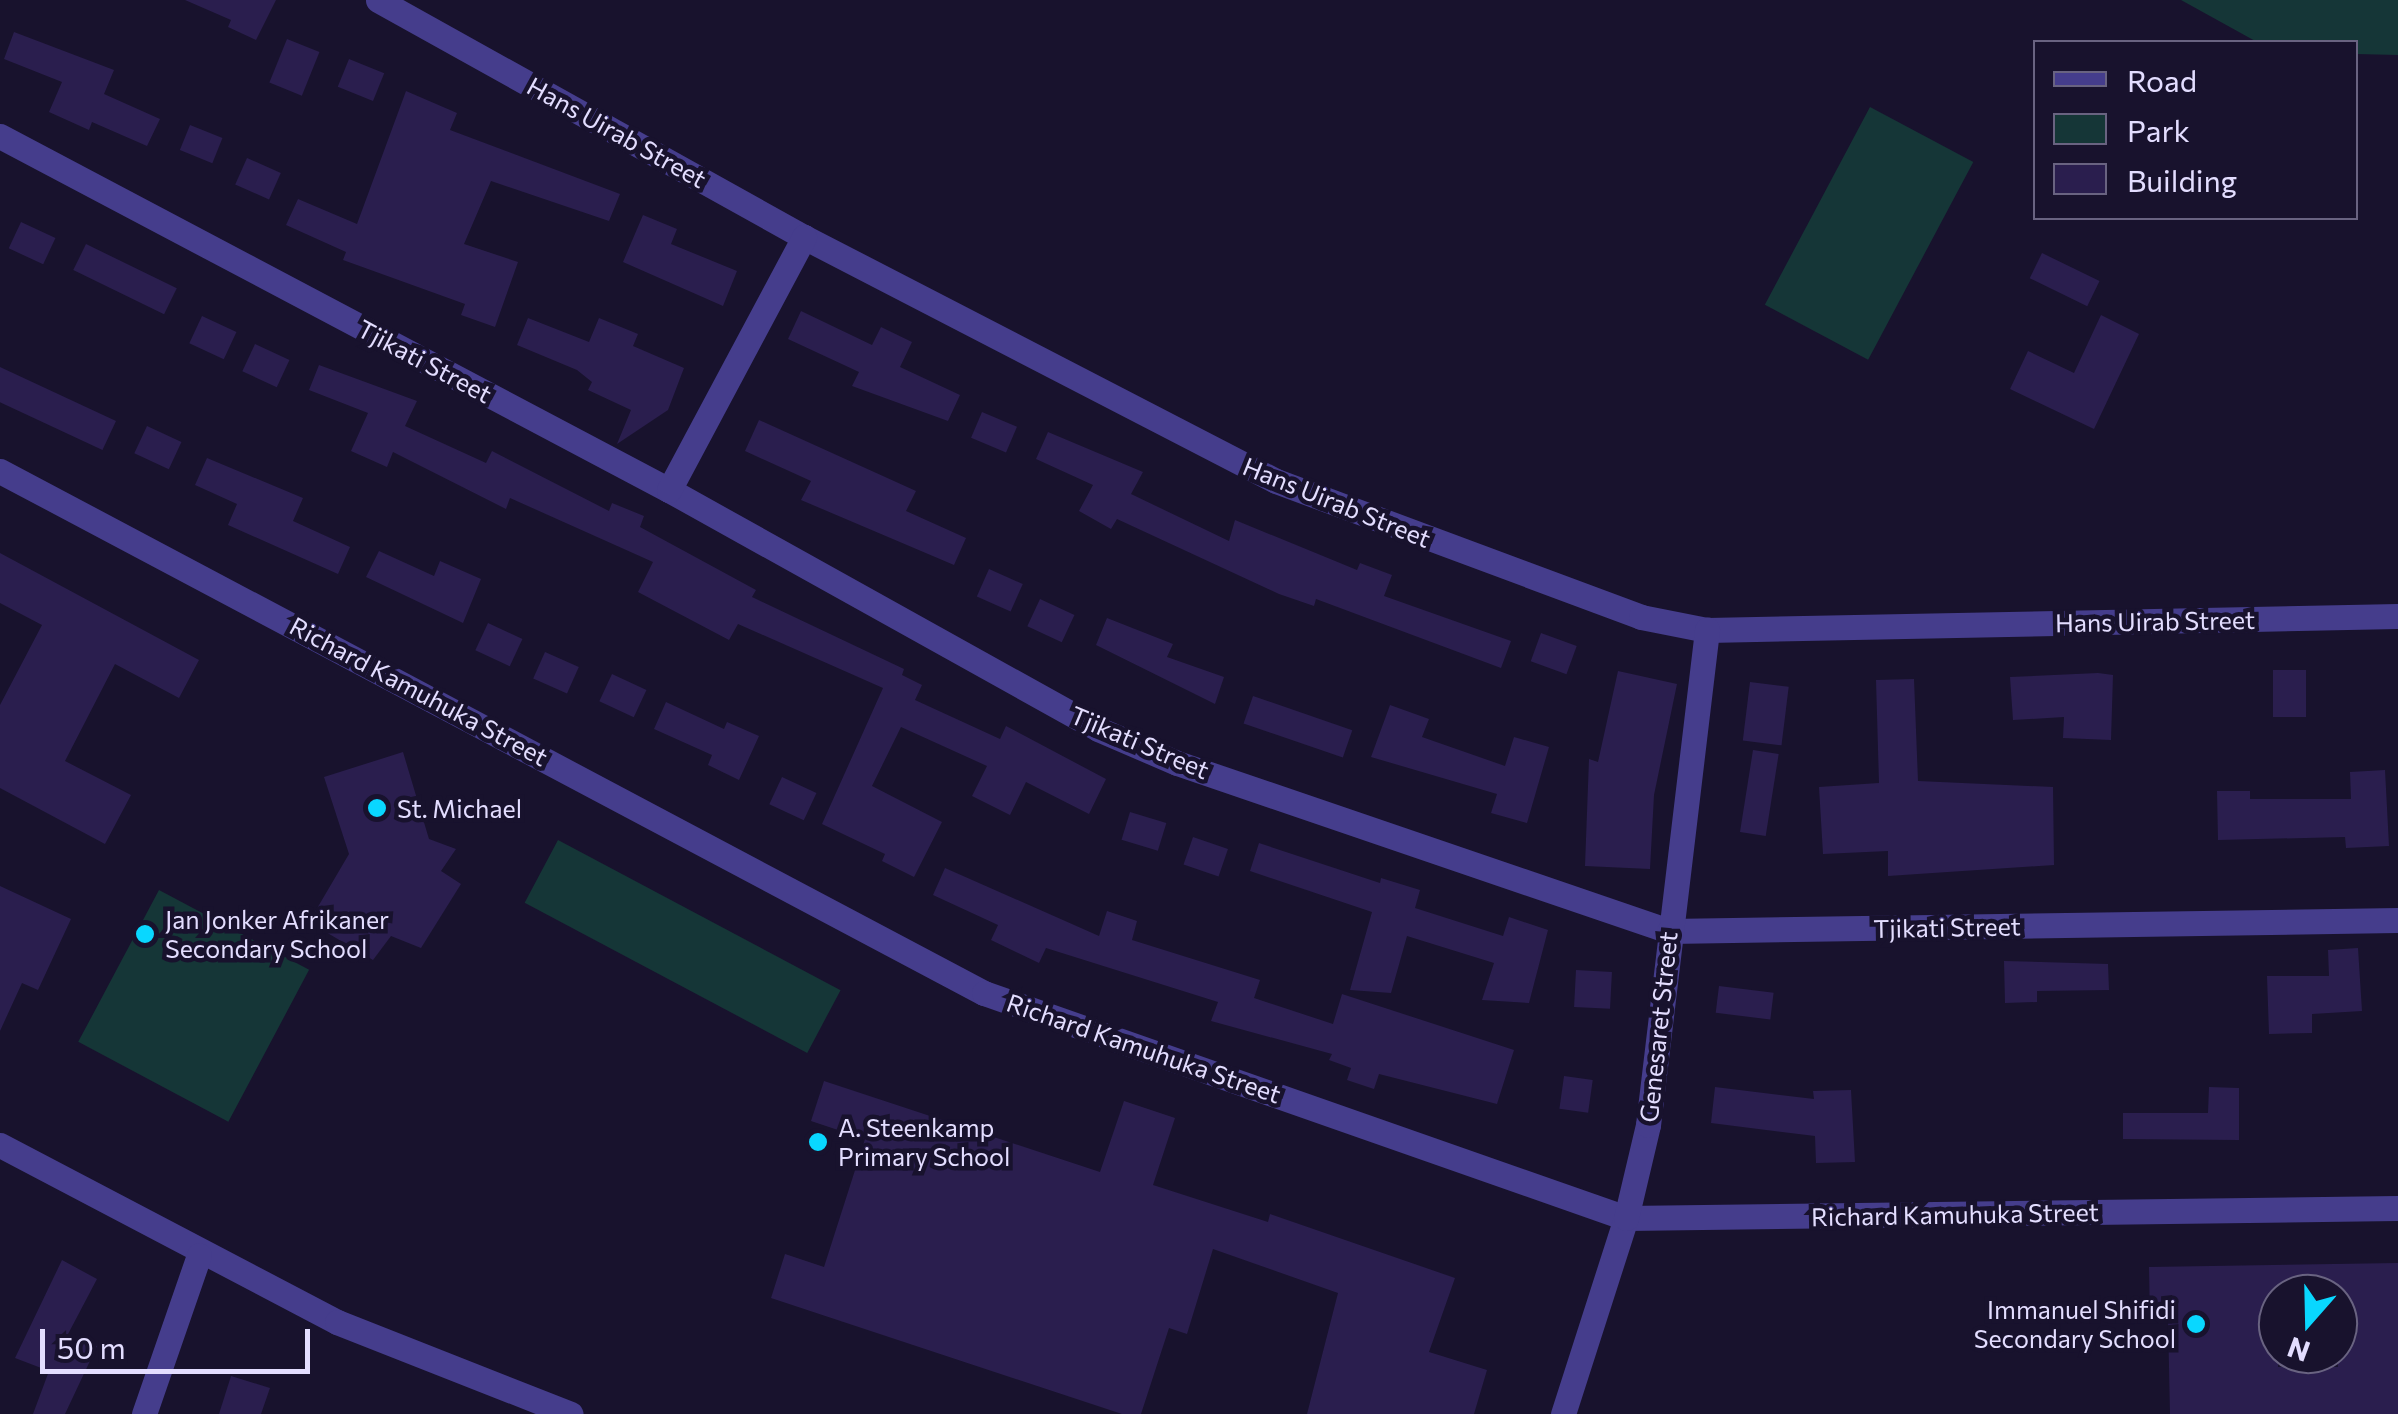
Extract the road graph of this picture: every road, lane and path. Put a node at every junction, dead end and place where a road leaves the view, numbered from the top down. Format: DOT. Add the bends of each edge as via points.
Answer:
graph roads {
  1 [pos="378,0"];
  2 [pos="0,136"];
  3 [pos="804,237"];
  4 [pos="0,471"];
  5 [pos="669,490"];
  6 [pos="2398,616"];
  7 [pos="1707,630"];
  8 [pos="2398,920"];
  9 [pos="1669,931"];
  10 [pos="0,1144"];
  11 [pos="2398,1208"];
  12 [pos="1626,1218"];
  13 [pos="199,1255"];
  14 [pos="144,1414"];
  15 [pos="570,1414"];
  16 [pos="1563,1414"];
  1 -- 3 [label="street, Hans Uirab Street"];
  2 -- 5 [label="street, Tjikati Street"];
  3 -- 5 [label="street"];
  3 -- 7 [label="street, Hans Uirab Street" via="1276,481 1558,591"];
  4 -- 12 [label="street, Richard Kamuhuka Street" via="984,993"];
  5 -- 9 [label="street, Tjikati Street" via="1137,746"];
  6 -- 7 [label="street, Hans Uirab Street"];
  7 -- 9 [label="street, Genesaret Street"];
  8 -- 9 [label="street, Tjikati Street"];
  9 -- 12 [label="street, Genesaret Street" via="1648,1125"];
  10 -- 13 [label="street"];
  11 -- 12 [label="street, Richard Kamuhuka Street"];
  12 -- 16 [label="street, Genesaret Street"];
  13 -- 14 [label="street"];
  13 -- 15 [label="street" via="337,1322"];
}
